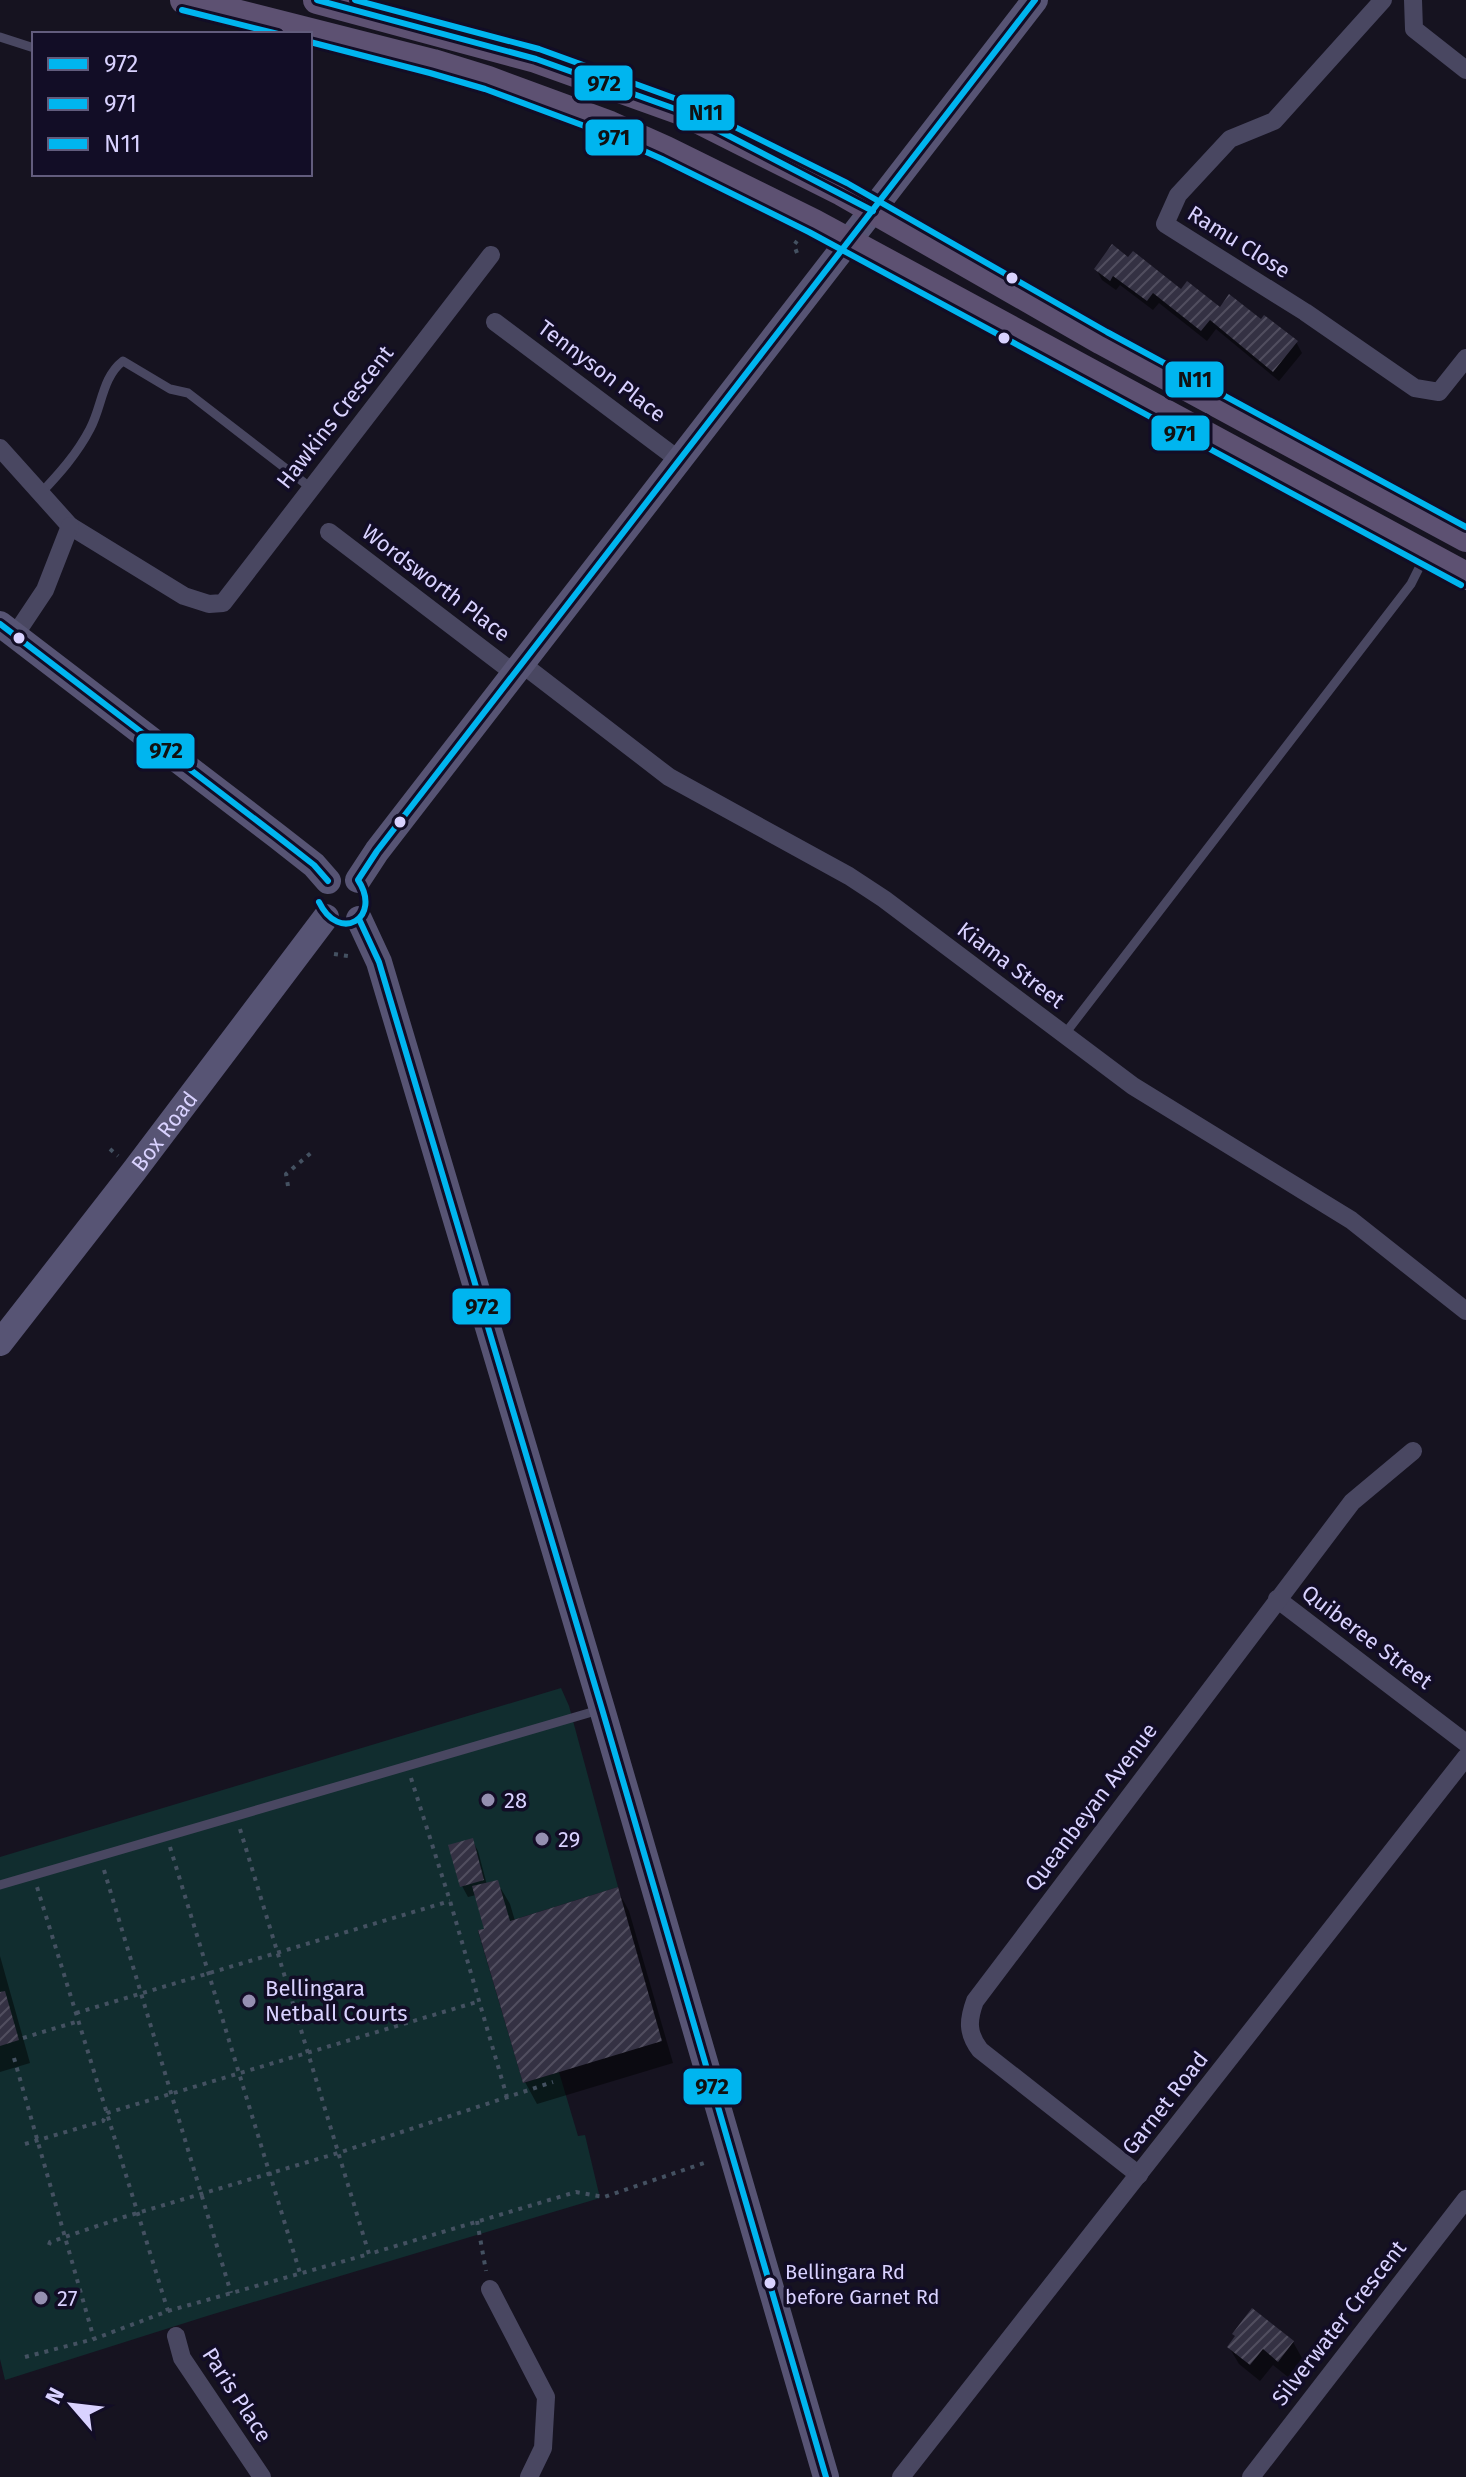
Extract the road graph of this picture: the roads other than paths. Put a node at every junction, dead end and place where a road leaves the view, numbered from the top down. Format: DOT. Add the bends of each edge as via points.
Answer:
graph roads {
  1 [pos="184,0"];
  2 [pos="317,0"];
  3 [pos="1035,0"];
  4 [pos="1383,0"];
  5 [pos="1413,0"];
  6 [pos="310,32"];
  7 [pos="312,32"];
  8 [pos="0,37"];
  9 [pos="32,47"];
  10 [pos="1466,70"];
  11 [pos="873,211"];
  12 [pos="849,242"];
  13 [pos="491,255"];
  14 [pos="495,322"];
  15 [pos="1466,358"];
  16 [pos="0,448"];
  17 [pos="679,460"];
  18 [pos="311,488"];
  19 [pos="40,494"];
  20 [pos="70,526"];
  21 [pos="329,532"];
  22 [pos="1466,538"];
  23 [pos="1426,553"];
  24 [pos="1466,576"];
  25 [pos="7,629"];
  26 [pos="518,668"];
  27 [pos="358,880"];
  28 [pos="328,881"];
  29 [pos="326,917"];
  30 [pos="359,919"];
  31 [pos="1064,1035"];
  32 [pos="1466,1311"];
  33 [pos="0,1343"];
  34 [pos="1413,1451"];
  35 [pos="1277,1599"];
  36 [pos="602,1709"];
  37 [pos="1466,1743"];
  38 [pos="1466,1757"];
  39 [pos="0,1885"];
  40 [pos="1139,2175"];
  41 [pos="1465,2201"];
  42 [pos="490,2289"];
  43 [pos="176,2336"];
  44 [pos="262,2477"];
  45 [pos="529,2477"];
  46 [pos="826,2477"];
  47 [pos="901,2477"];
  48 [pos="1251,2477"];
  1 -- 6 [label="main road"];
  2 -- 11 [label="main road" via="536,59 681,111"];
  3 -- 11 [label="street"];
  4 -- 15 [label="street, Ramu Close" via="1274,121 1230,139 1178,195 1165,224 1415,388 1439,392"];
  5 -- 10 [label="street" via="1414,29"];
  7 -- 12 [label="main road" via="433,63 579,113 727,178"];
  8 -- 9 [label="lane"];
  11 -- 12 [label="street"];
  11 -- 22 [label="main road"];
  12 -- 17 [label="street"];
  12 -- 23 [label="main road"];
  13 -- 18 [label="street, Hawkins Crescent"];
  14 -- 17 [label="street, Tennyson Place"];
  16 -- 19 [label="street"];
  17 -- 26 [label="street"];
  18 -- 19 [label="lane" via="188,393 170,389 123,361 104,389 81,444"];
  18 -- 20 [label="street, Hawkins Crescent" via="217,605 184,596"];
  19 -- 20 [label="street"];
  20 -- 25 [label="street" via="45,590"];
  21 -- 26 [label="street, Wordsworth Place"];
  23 -- 24 [label="main road"];
  23 -- 31 [label="lane" via="1411,584"];
  25 -- 28 [label="street"];
  26 -- 27 [label="street"];
  26 -- 31 [label="street, Kiama Street" via="669,777 884,899"];
  27 -- 28 [label="street" via="342,875"];
  27 -- 30 [label="street" via="368,899"];
  28 -- 29 [label="street" via="319,902"];
  29 -- 30 [label="street" via="338,924"];
  29 -- 33 [label="street, Box Road"];
  30 -- 36 [label="street" via="379,962"];
  31 -- 32 [label="street, Kiama Street" via="1164,1107 1351,1220"];
  34 -- 35 [label="street, Queanbeyan Avenue" via="1352,1502"];
  35 -- 37 [label="street, Quiberee Street"];
  35 -- 40 [label="street, Queanbeyan Avenue" via="971,2013 969,2032 980,2050"];
  36 -- 39 [label="lane"];
  36 -- 46 [label="street"];
  38 -- 40 [label="street, Garnet Road"];
  40 -- 47 [label="street, Garnet Road"];
  41 -- 48 [label="street, Silverwater Crescent"];
  42 -- 45 [label="street" via="546,2397 543,2448"];
  43 -- 44 [label="street, Paris Place" via="182,2358"];
}
